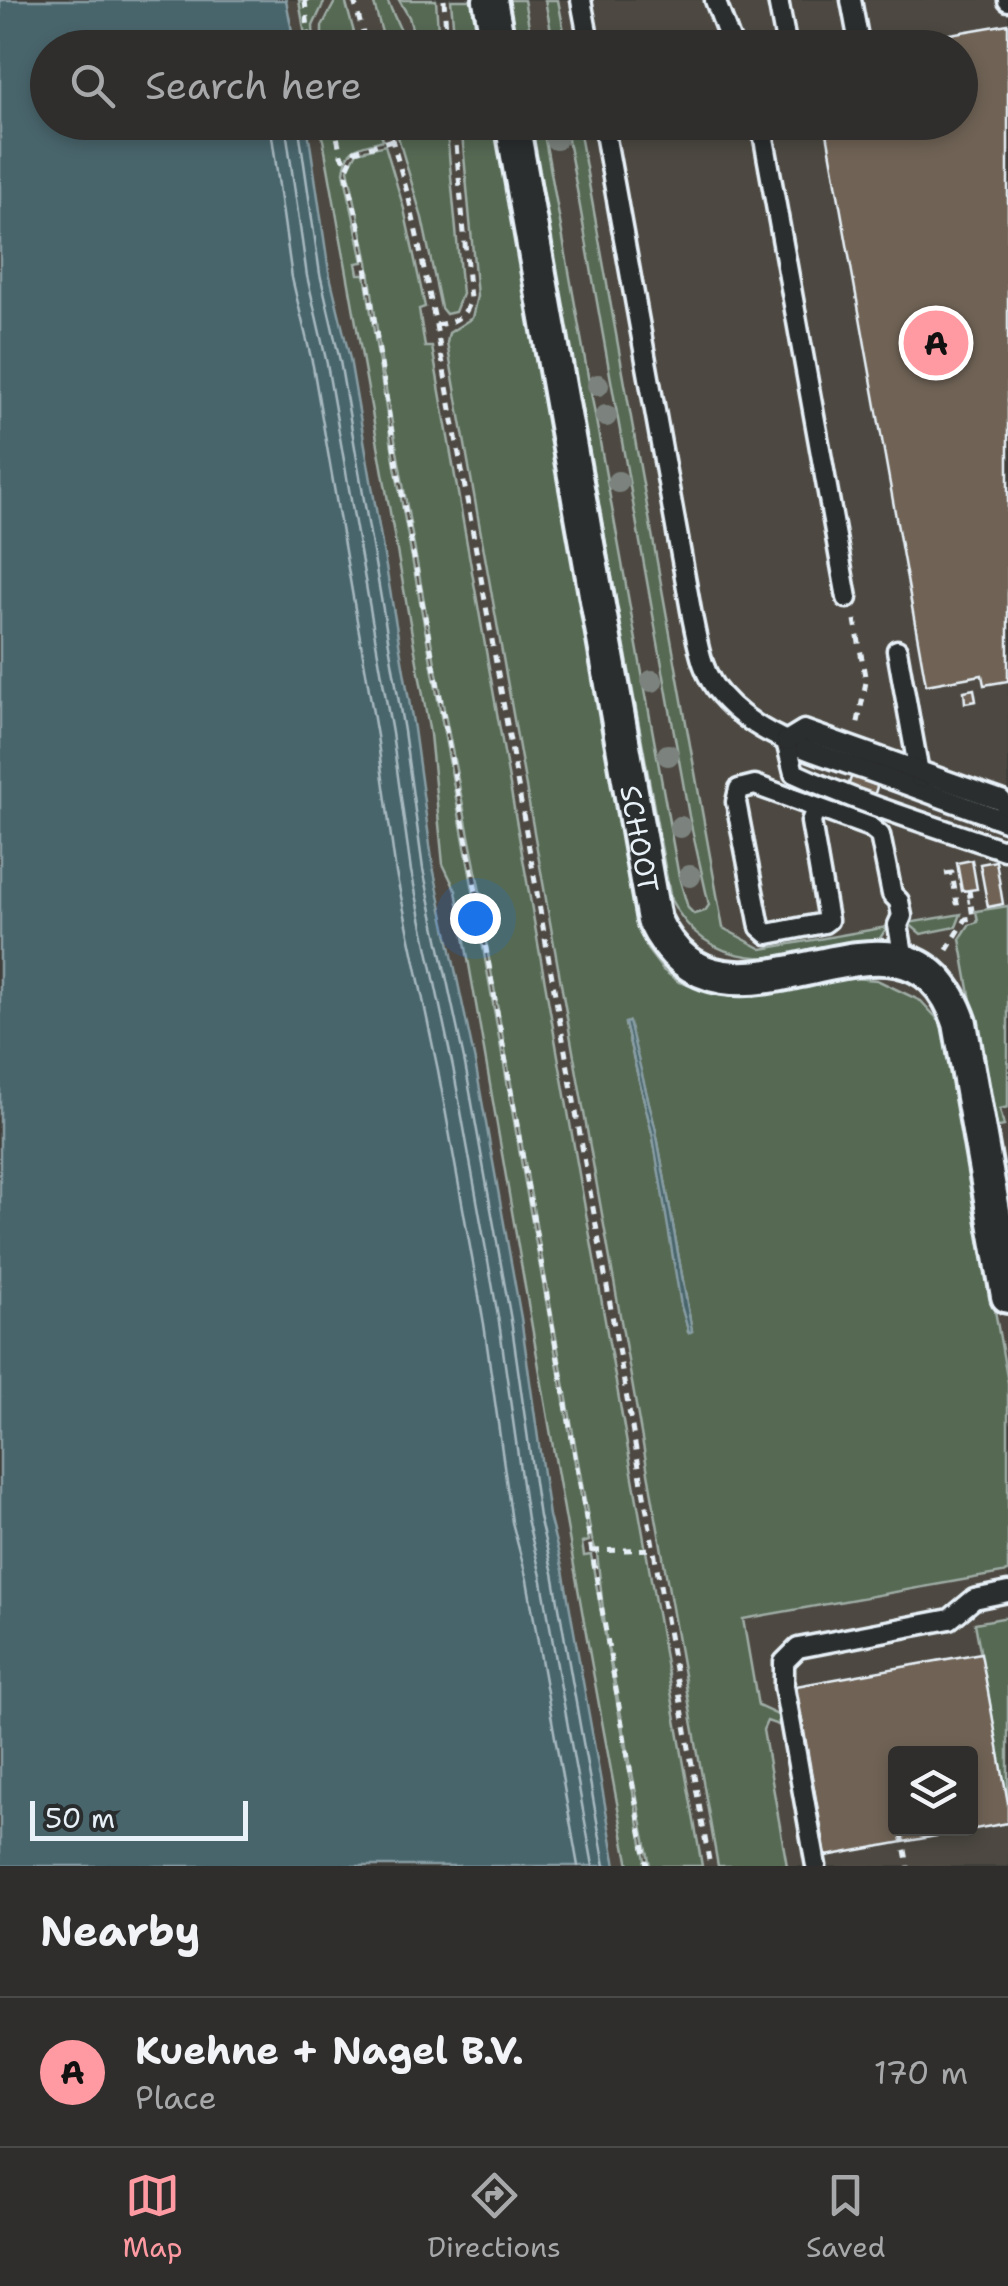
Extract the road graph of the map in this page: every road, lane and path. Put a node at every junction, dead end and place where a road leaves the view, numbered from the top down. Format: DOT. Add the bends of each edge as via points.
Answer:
graph roads {
  1 [pos="306,0"];
  2 [pos="354,0"];
  3 [pos="444,0"];
  4 [pos="490,0"];
  5 [pos="581,0"];
  6 [pos="715,0"];
  7 [pos="778,0"];
  8 [pos="852,0"];
  9 [pos="308,30"];
  10 [pos="362,30"];
  11 [pos="446,30"];
  12 [pos="496,30"];
  13 [pos="587,30"];
  14 [pos="726,30"];
  15 [pos="783,30"];
  16 [pos="857,30"];
  17 [pos="338,140"];
  18 [pos="392,140"];
  19 [pos="456,140"];
  20 [pos="515,140"];
  21 [pos="606,140"];
  22 [pos="764,140"];
  23 [pos="347,162"];
  24 [pos="436,324"];
  25 [pos="846,598"];
  26 [pos="897,650"];
  27 [pos="786,741"];
  28 [pos="851,747"];
  29 [pos="918,771"];
  30 [pos="922,791"];
  31 [pos="1008,807"];
  32 [pos="816,808"];
  33 [pos="1008,822"];
  34 [pos="1008,847"];
  35 [pos="945,874"];
  36 [pos="969,890"];
  37 [pos="970,901"];
  38 [pos="918,968"];
  39 [pos="1004,1248"];
  40 [pos="1008,1293"];
  41 [pos="653,1549"];
  42 [pos="592,1552"];
  43 [pos="1008,1592"];
  44 [pos="902,1836"];
  45 [pos="647,1866"];
  46 [pos="710,1866"];
  47 [pos="816,1866"];
  48 [pos="908,1866"];
  1 -- 9 [label="path"];
  2 -- 10 [label="path"];
  3 -- 11 [label="path"];
  4 -- 12 [label="street"];
  5 -- 13 [label="lane"];
  6 -- 14 [label="lane"];
  7 -- 15 [label="lane"];
  8 -- 16 [label="lane"];
  17 -- 23 [label="path"];
  18 -- 23 [label="path" via="355,151"];
  18 -- 24 [label="path"];
  19 -- 24 [label="path" via="470,300 461,317"];
  20 -- 38 [label="street, SCHOOT" via="662,937 688,964 720,978 759,978 874,957"];
  21 -- 27 [label="lane" via="701,661 720,694"];
  22 -- 25 [label="lane"];
  23 -- 42 [label="path"];
  24 -- 41 [label="path"];
  25 -- 28 [label="path" via="851,597 866,682"];
  26 -- 29 [label="lane"];
  27 -- 28 [label="lane" via="804,730"];
  27 -- 30 [label="lane"];
  27 -- 34 [label="lane" via="794,773"];
  28 -- 29 [label="lane"];
  29 -- 30 [label="lane"];
  29 -- 31 [label="lane"];
  30 -- 33 [label="lane"];
  32 -- 32 [label="lane" via="749,784 739,788 762,932 828,920 811,822"];
  32 -- 38 [label="lane" via="876,830 892,894 891,918"];
  35 -- 37 [label="path" via="952,873 958,903"];
  36 -- 37 [label="path"];
  37 -- 38 [label="path" via="973,918"];
  38 -- 39 [label="street" via="947,992 960,1023"];
  39 -- 40 [label="street"];
  41 -- 42 [label="path"];
  41 -- 46 [label="path"];
  42 -- 45 [label="path"];
  43 -- 47 [label="lane" via="974,1599 950,1619 798,1648 784,1662"];
  44 -- 48 [label="path"];
}
